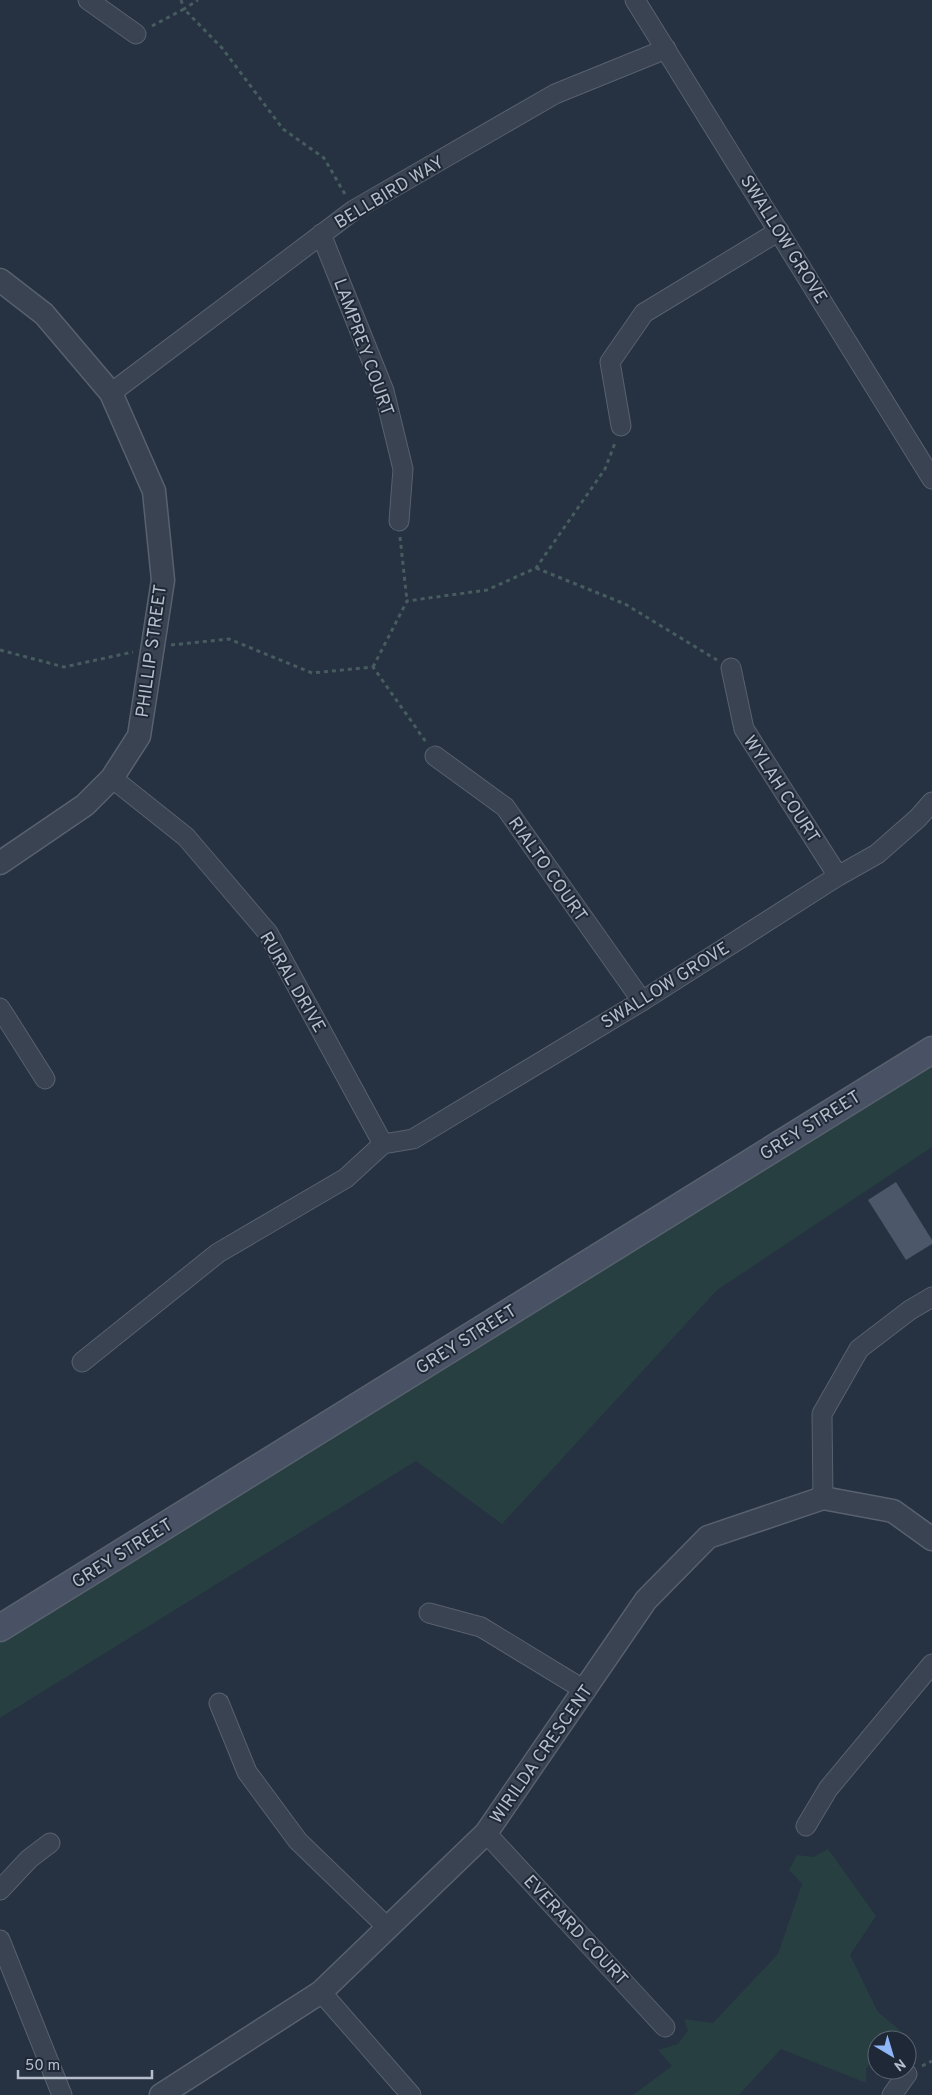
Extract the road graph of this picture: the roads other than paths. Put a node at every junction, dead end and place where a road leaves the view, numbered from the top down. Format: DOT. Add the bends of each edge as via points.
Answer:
graph roads {
  1 [pos="88,0"];
  2 [pos="635,0"];
  3 [pos="136,34"];
  4 [pos="666,49"];
  5 [pos="779,231"];
  6 [pos="322,234"];
  7 [pos="0,280"];
  8 [pos="111,393"];
  9 [pos="621,426"];
  10 [pos="932,479"];
  11 [pos="399,521"];
  12 [pos="731,668"];
  13 [pos="436,756"];
  14 [pos="112,778"];
  15 [pos="932,802"];
  16 [pos="0,863"];
  17 [pos="838,876"];
  18 [pos="642,1001"];
  19 [pos="0,1008"];
  20 [pos="932,1050"];
  21 [pos="45,1079"];
  22 [pos="383,1144"];
  23 [pos="932,1297"];
  24 [pos="82,1362"];
  25 [pos="823,1498"];
  26 [pos="932,1539"];
  27 [pos="429,1613"];
  28 [pos="0,1628"];
  29 [pos="932,1664"];
  30 [pos="586,1691"];
  31 [pos="219,1704"];
  32 [pos="806,1826"];
  33 [pos="486,1833"];
  34 [pos="50,1843"];
  35 [pos="0,1890"];
  36 [pos="387,1927"];
  37 [pos="0,1940"];
  38 [pos="321,1992"];
  39 [pos="665,2027"];
  40 [pos="903,2080"];
  41 [pos="62,2095"];
  42 [pos="161,2095"];
  43 [pos="410,2095"];
  44 [pos="892,2095"];
  1 -- 3 [label="street"];
  2 -- 4 [label="street, SWALLOW GROVE"];
  4 -- 5 [label="street, SWALLOW GROVE"];
  4 -- 6 [label="street, BELLBIRD WAY" via="555,94 354,210"];
  5 -- 9 [label="street" via="644,313 610,362"];
  5 -- 10 [label="street, SWALLOW GROVE"];
  6 -- 8 [label="street, BELLBIRD WAY"];
  6 -- 11 [label="street, LAMPREY COURT" via="384,391 403,469"];
  7 -- 8 [label="street, PHILLIP STREET" via="44,314"];
  8 -- 14 [label="street, PHILLIP STREET" via="154,491 162,580 139,736"];
  12 -- 17 [label="street, WYLAH COURT" via="744,729"];
  13 -- 18 [label="street, RIALTO COURT" via="505,807"];
  14 -- 16 [label="street, PHILLIP STREET" via="86,805"];
  14 -- 22 [label="street, RURAL DRIVE" via="186,837 268,933"];
  15 -- 17 [label="street, SWALLOW GROVE" via="877,854"];
  17 -- 18 [label="street, SWALLOW GROVE"];
  18 -- 22 [label="street, SWALLOW GROVE" via="413,1139"];
  19 -- 21 [label="street"];
  20 -- 28 [label="main road, GREY STREET"];
  22 -- 24 [label="street" via="346,1178 218,1253"];
  23 -- 25 [label="street" via="859,1349 822,1414"];
  25 -- 26 [label="street, WIRILDA CRESCENT" via="893,1511"];
  25 -- 30 [label="street, WIRILDA CRESCENT" via="708,1538 646,1600"];
  27 -- 30 [label="street" via="480,1626"];
  29 -- 32 [label="street" via="828,1789"];
  30 -- 33 [label="street, WIRILDA CRESCENT"];
  31 -- 36 [label="street" via="247,1772 298,1841"];
  33 -- 36 [label="street, WIRILDA CRESCENT"];
  33 -- 39 [label="street, EVERARD COURT"];
  34 -- 35 [label="street"];
  36 -- 38 [label="street, WIRILDA CRESCENT"];
  37 -- 41 [label="street"];
  38 -- 42 [label="street, WIRILDA CRESCENT"];
  38 -- 43 [label="street"];
  40 -- 44 [label="street"];
}
